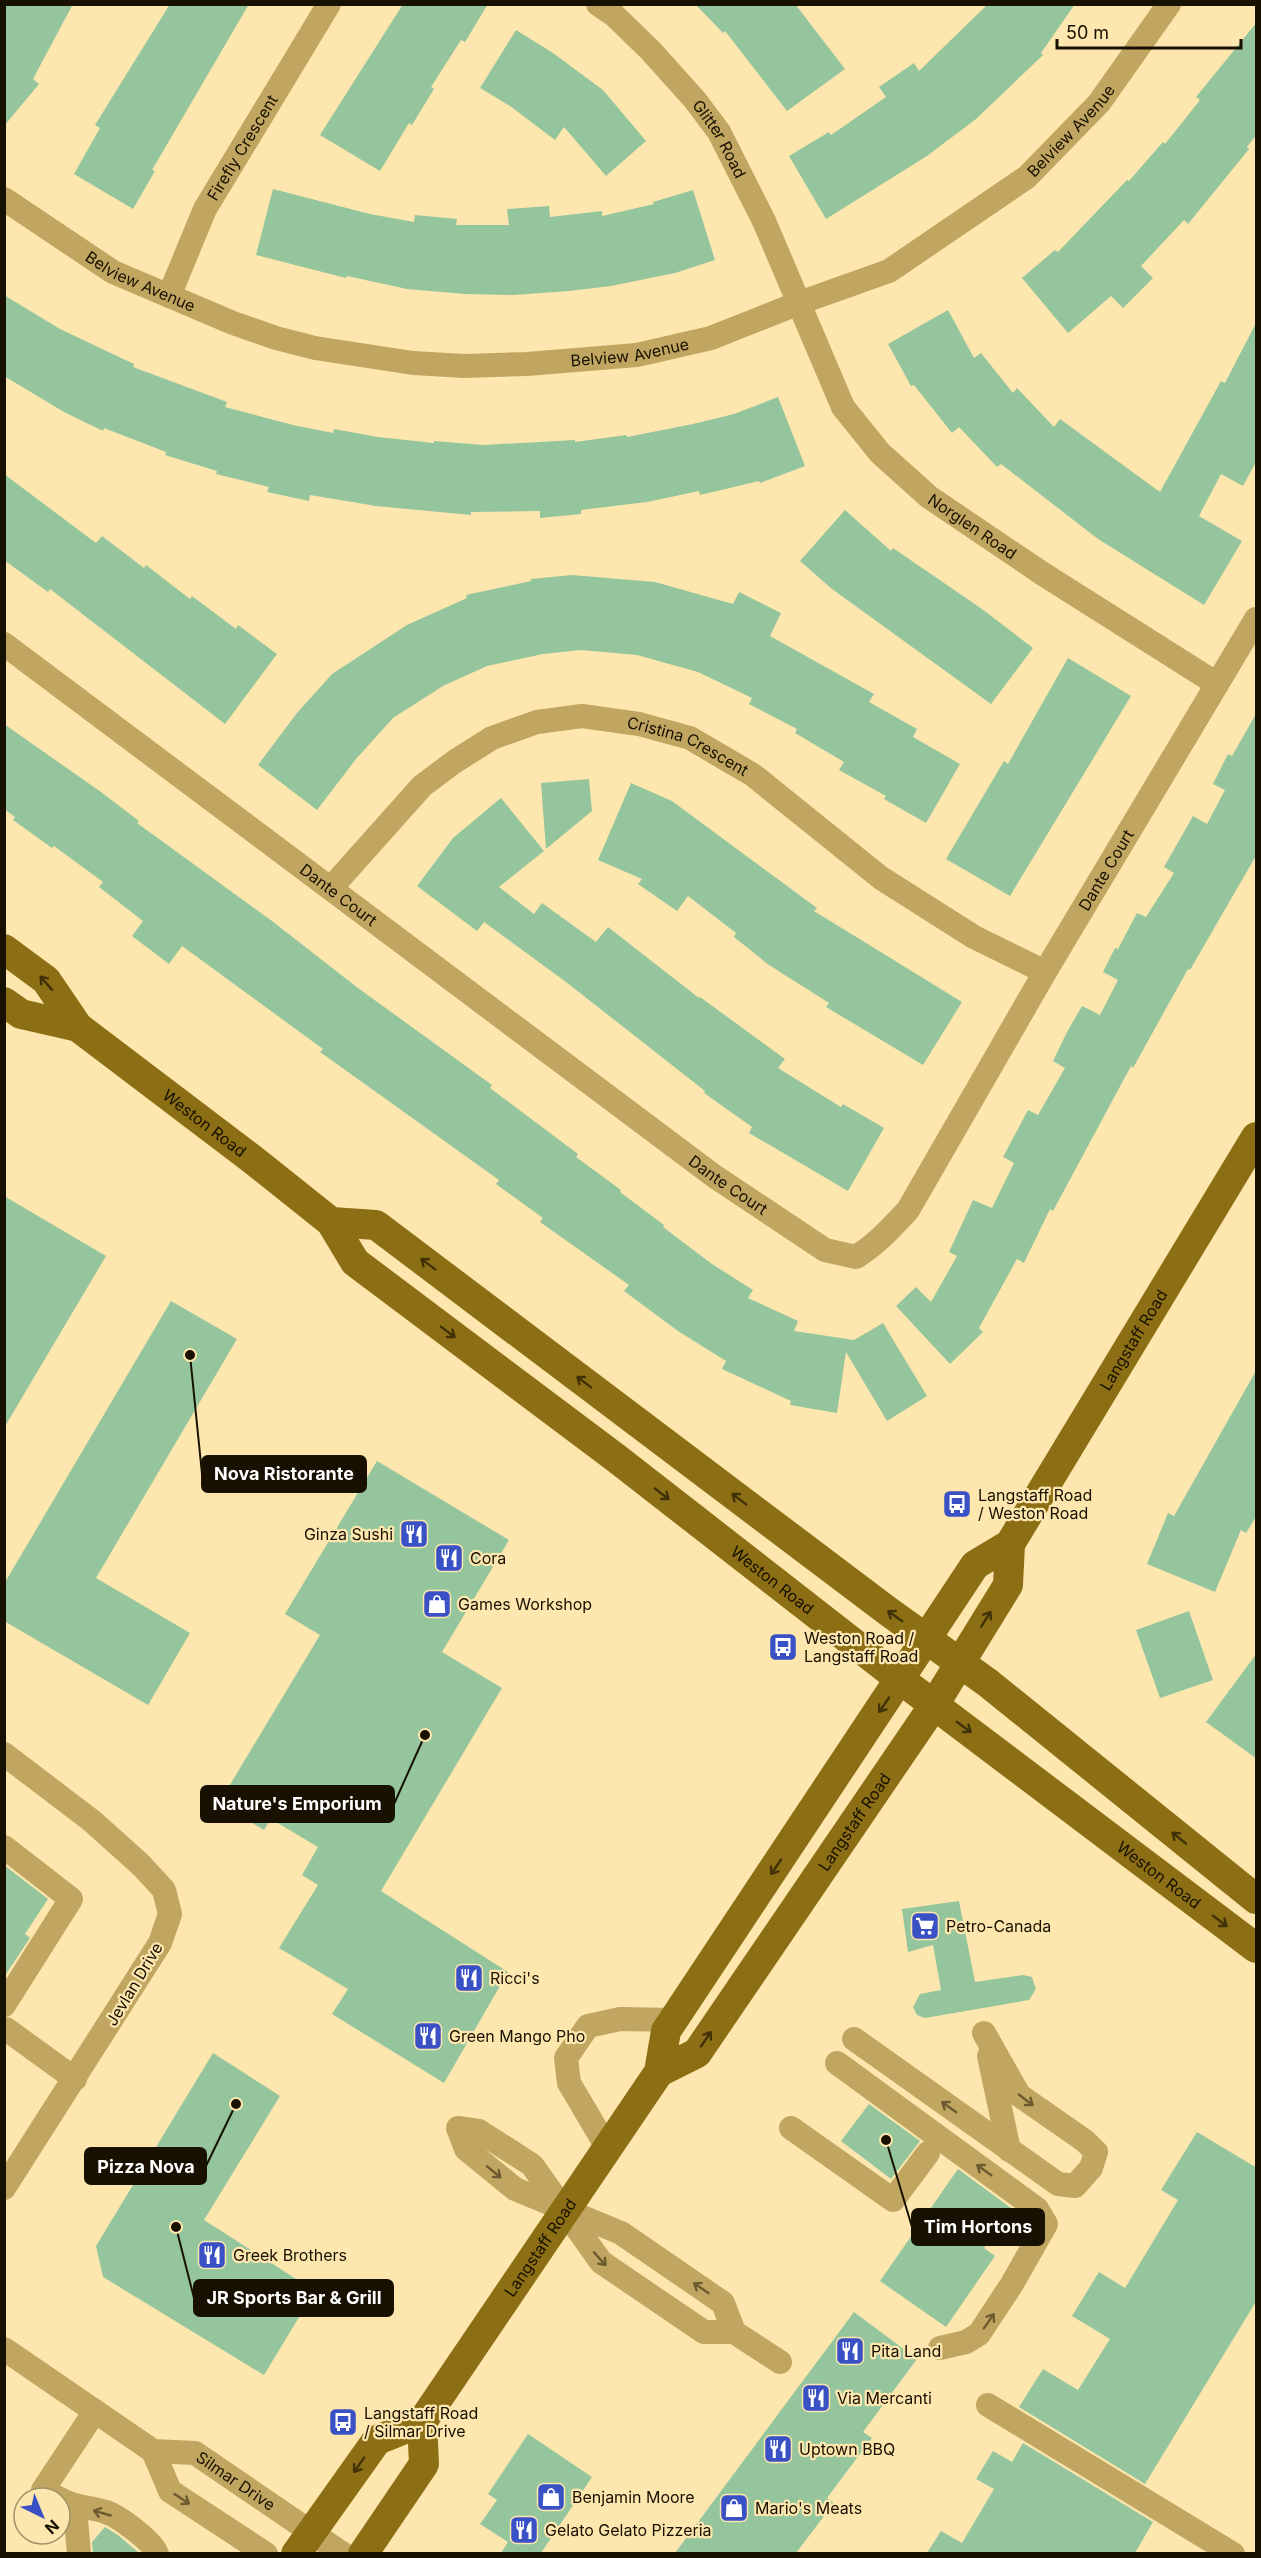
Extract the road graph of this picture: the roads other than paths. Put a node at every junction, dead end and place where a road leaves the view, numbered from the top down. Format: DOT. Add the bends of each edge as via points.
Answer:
graph roads {
  1 [pos="329,4"];
  2 [pos="598,4"];
  3 [pos="1169,4"];
  4 [pos="4,199"];
  5 [pos="169,296"];
  6 [pos="799,303"];
  7 [pos="1257,619"];
  8 [pos="4,644"];
  9 [pos="1216,684"];
  10 [pos="331,888"];
  11 [pos="4,949"];
  12 [pos="1045,972"];
  13 [pos="4,1002"];
  14 [pos="78,1028"];
  15 [pos="1257,1137"];
  16 [pos="331,1222"];
  17 [pos="1010,1544"];
  18 [pos="927,1638"];
  19 [pos="960,1662"];
  20 [pos="900,1680"];
  21 [pos="934,1705"];
  22 [pos="4,1754"];
  23 [pos="4,1847"];
  24 [pos="1257,1899"];
  25 [pos="1257,1948"];
  26 [pos="674,2020"];
  27 [pos="5,2022"];
  28 [pos="854,2039"];
  29 [pos="837,2064"];
  30 [pos="659,2072"];
  31 [pos="75,2079"];
  32 [pos="791,2128"];
  33 [pos="608,2148"];
  34 [pos="1010,2150"];
  35 [pos="928,2153"];
  36 [pos="4,2188"];
  37 [pos="566,2211"];
  38 [pos="734,2332"];
  39 [pos="940,2348"];
  40 [pos="4,2349"];
  41 [pos="780,2362"];
  42 [pos="988,2405"];
  43 [pos="95,2411"];
  44 [pos="422,2422"];
  45 [pos="153,2451"];
  46 [pos="47,2486"];
  47 [pos="72,2503"];
  48 [pos="72,2529"];
  49 [pos="304,2542"];
  50 [pos="79,2553"];
  51 [pos="157,2553"];
  52 [pos="266,2553"];
  53 [pos="343,2553"];
  54 [pos="363,2553"];
  55 [pos="1233,2553"];
  1 -- 5 [label="street, Firefly Crescent" via="205,209"];
  2 -- 6 [label="street, Glitter Road" via="651,51 719,132 764,221"];
  3 -- 6 [label="street, Belview Avenue" via="1099,103 1027,177 889,271"];
  4 -- 5 [label="street, Belview Avenue" via="113,272"];
  5 -- 6 [label="street, Belview Avenue" via="233,323 315,348 413,363 465,366 637,355 711,338"];
  6 -- 9 [label="street, Norglen Road" via="843,407 880,453 929,497"];
  7 -- 9 [label="street, Dante Court"];
  8 -- 10 [label="street, Dante Court"];
  9 -- 12 [label="street, Dante Court"];
  10 -- 12 [label="street, Cristina Crescent" via="422,786 454,762 503,734 537,722 582,716 639,724 690,738 753,775 881,878 974,937"];
  10 -- 12 [label="street, Dante Court" via="714,1176 825,1250 856,1257 886,1235 908,1210"];
  14 -- 11 [label="main road, Weston Road, one-way" via="46,980"];
  13 -- 14 [label="main road, Weston Road" via="21,1014"];
  14 -- 16 [label="main road, Weston Road"];
  15 -- 17 [label="main road, Langstaff Road"];
  18 -- 16 [label="main road, one-way" via="376,1225"];
  16 -- 20 [label="main road, Weston Road, one-way" via="355,1262 625,1465"];
  17 -- 18 [label="main road, Langstaff Road" via="975,1565"];
  19 -- 17 [label="main road, Langstaff Road, one-way" via="1008,1585"];
  18 -- 19 [label="main road"];
  18 -- 20 [label="main road, Langstaff Road"];
  19 -- 21 [label="main road, Langstaff Road"];
  24 -- 19 [label="main road, one-way"];
  20 -- 21 [label="main road, Weston Road"];
  20 -- 26 [label="main road, Langstaff Road, one-way"];
  21 -- 25 [label="main road, Weston Road, one-way"];
  30 -- 21 [label="main road, Langstaff Road, one-way" via="696,2053"];
  22 -- 31 [label="street, Jevlan Drive" via="92,1821 141,1865 164,1890 170,1914 160,1943"];
  23 -- 27 [label="street" via="71,1899"];
  26 -- 30 [label="main road, Langstaff Road" via="666,2031"];
  26 -- 33 [label="street" via="620,2019 588,2026 566,2058 569,2083"];
  27 -- 31 [label="street"];
  34 -- 28 [label="street, one-way"];
  39 -- 29 [label="street, one-way" via="980,2334 1046,2224 1037,2209"];
  30 -- 33 [label="main road, Langstaff Road"];
  31 -- 36 [label="street, Jevlan Drive"];
  32 -- 35 [label="street" via="893,2200"];
  33 -- 37 [label="main road, Langstaff Road"];
  34 -- 34 [label="street, one-way" via="999,2103 984,2033 1019,2095 1096,2152 1091,2168 1075,2186 1058,2184"];
  38 -- 37 [label="street, one-way" via="723,2303 621,2233"];
  37 -- 38 [label="street, one-way" via="601,2262 704,2332"];
  37 -- 44 [label="main road, Langstaff Road"];
  38 -- 41 [label="street"];
  40 -- 43 [label="street"];
  42 -- 55 [label="street"];
  43 -- 45 [label="street"];
  43 -- 46 [label="street"];
  44 -- 49 [label="main road, one-way" via="377,2440"];
  44 -- 54 [label="main road" via="424,2464"];
  45 -- 49 [label="street, Silmar Drive" via="195,2453"];
  45 -- 52 [label="street, one-way" via="170,2491"];
  51 -- 47 [label="street, one-way" via="134,2529 107,2512"];
  48 -- 50 [label="street"];
  49 -- 53 [label="street, Silmar Drive"];
}
